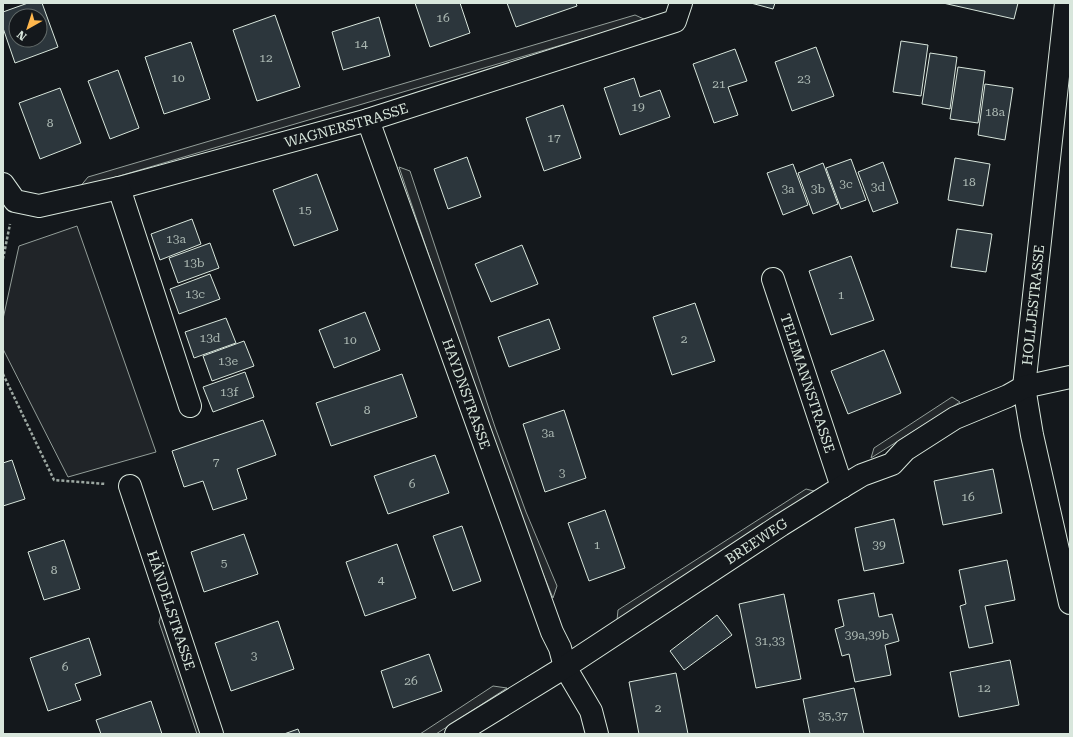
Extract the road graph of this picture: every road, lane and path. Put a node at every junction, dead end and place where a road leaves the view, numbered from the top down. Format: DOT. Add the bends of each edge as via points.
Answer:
graph roads {
  1 [pos="681,3"];
  2 [pos="1066,3"];
  3 [pos="368,120"];
  4 [pos="119,188"];
  5 [pos="9,192"];
  6 [pos="3,259"];
  7 [pos="773,279"];
  8 [pos="3,374"];
  9 [pos="1070,377"];
  10 [pos="1024,387"];
  11 [pos="190,406"];
  12 [pos="130,486"];
  13 [pos="842,487"];
  14 [pos="1070,603"];
  15 [pos="565,667"];
  16 [pos="212,734"];
  17 [pos="456,734"];
  18 [pos="597,734"];
  1 -- 3 [label="street, WAGNERSTRASSE" via="675,21"];
  2 -- 10 [label="street, HOLLJESTRASSE"];
  3 -- 4 [label="street, WAGNERSTRASSE"];
  3 -- 15 [label="street, HAYDNSTRASSE"];
  4 -- 5 [label="street, WAGNERSTRASSE" via="39,206"];
  4 -- 11 [label="street"];
  5 -- 6 [label="path"];
  7 -- 13 [label="street, TELEMANNSTRASSE"];
  8 -- 12 [label="path" via="54,480"];
  9 -- 10 [label="street, BREEWEG"];
  10 -- 13 [label="street, BREEWEG" via="955,418 905,450 892,464 862,475"];
  10 -- 14 [label="street, HOLLJESTRASSE" via="1032,435"];
  12 -- 16 [label="street, HÄNDELSTRASSE"];
  13 -- 15 [label="street, BREEWEG"];
  15 -- 17 [label="street, BREEWEG"];
  15 -- 18 [label="street, HAYDNSTRASSE" via="591,711"];
}
